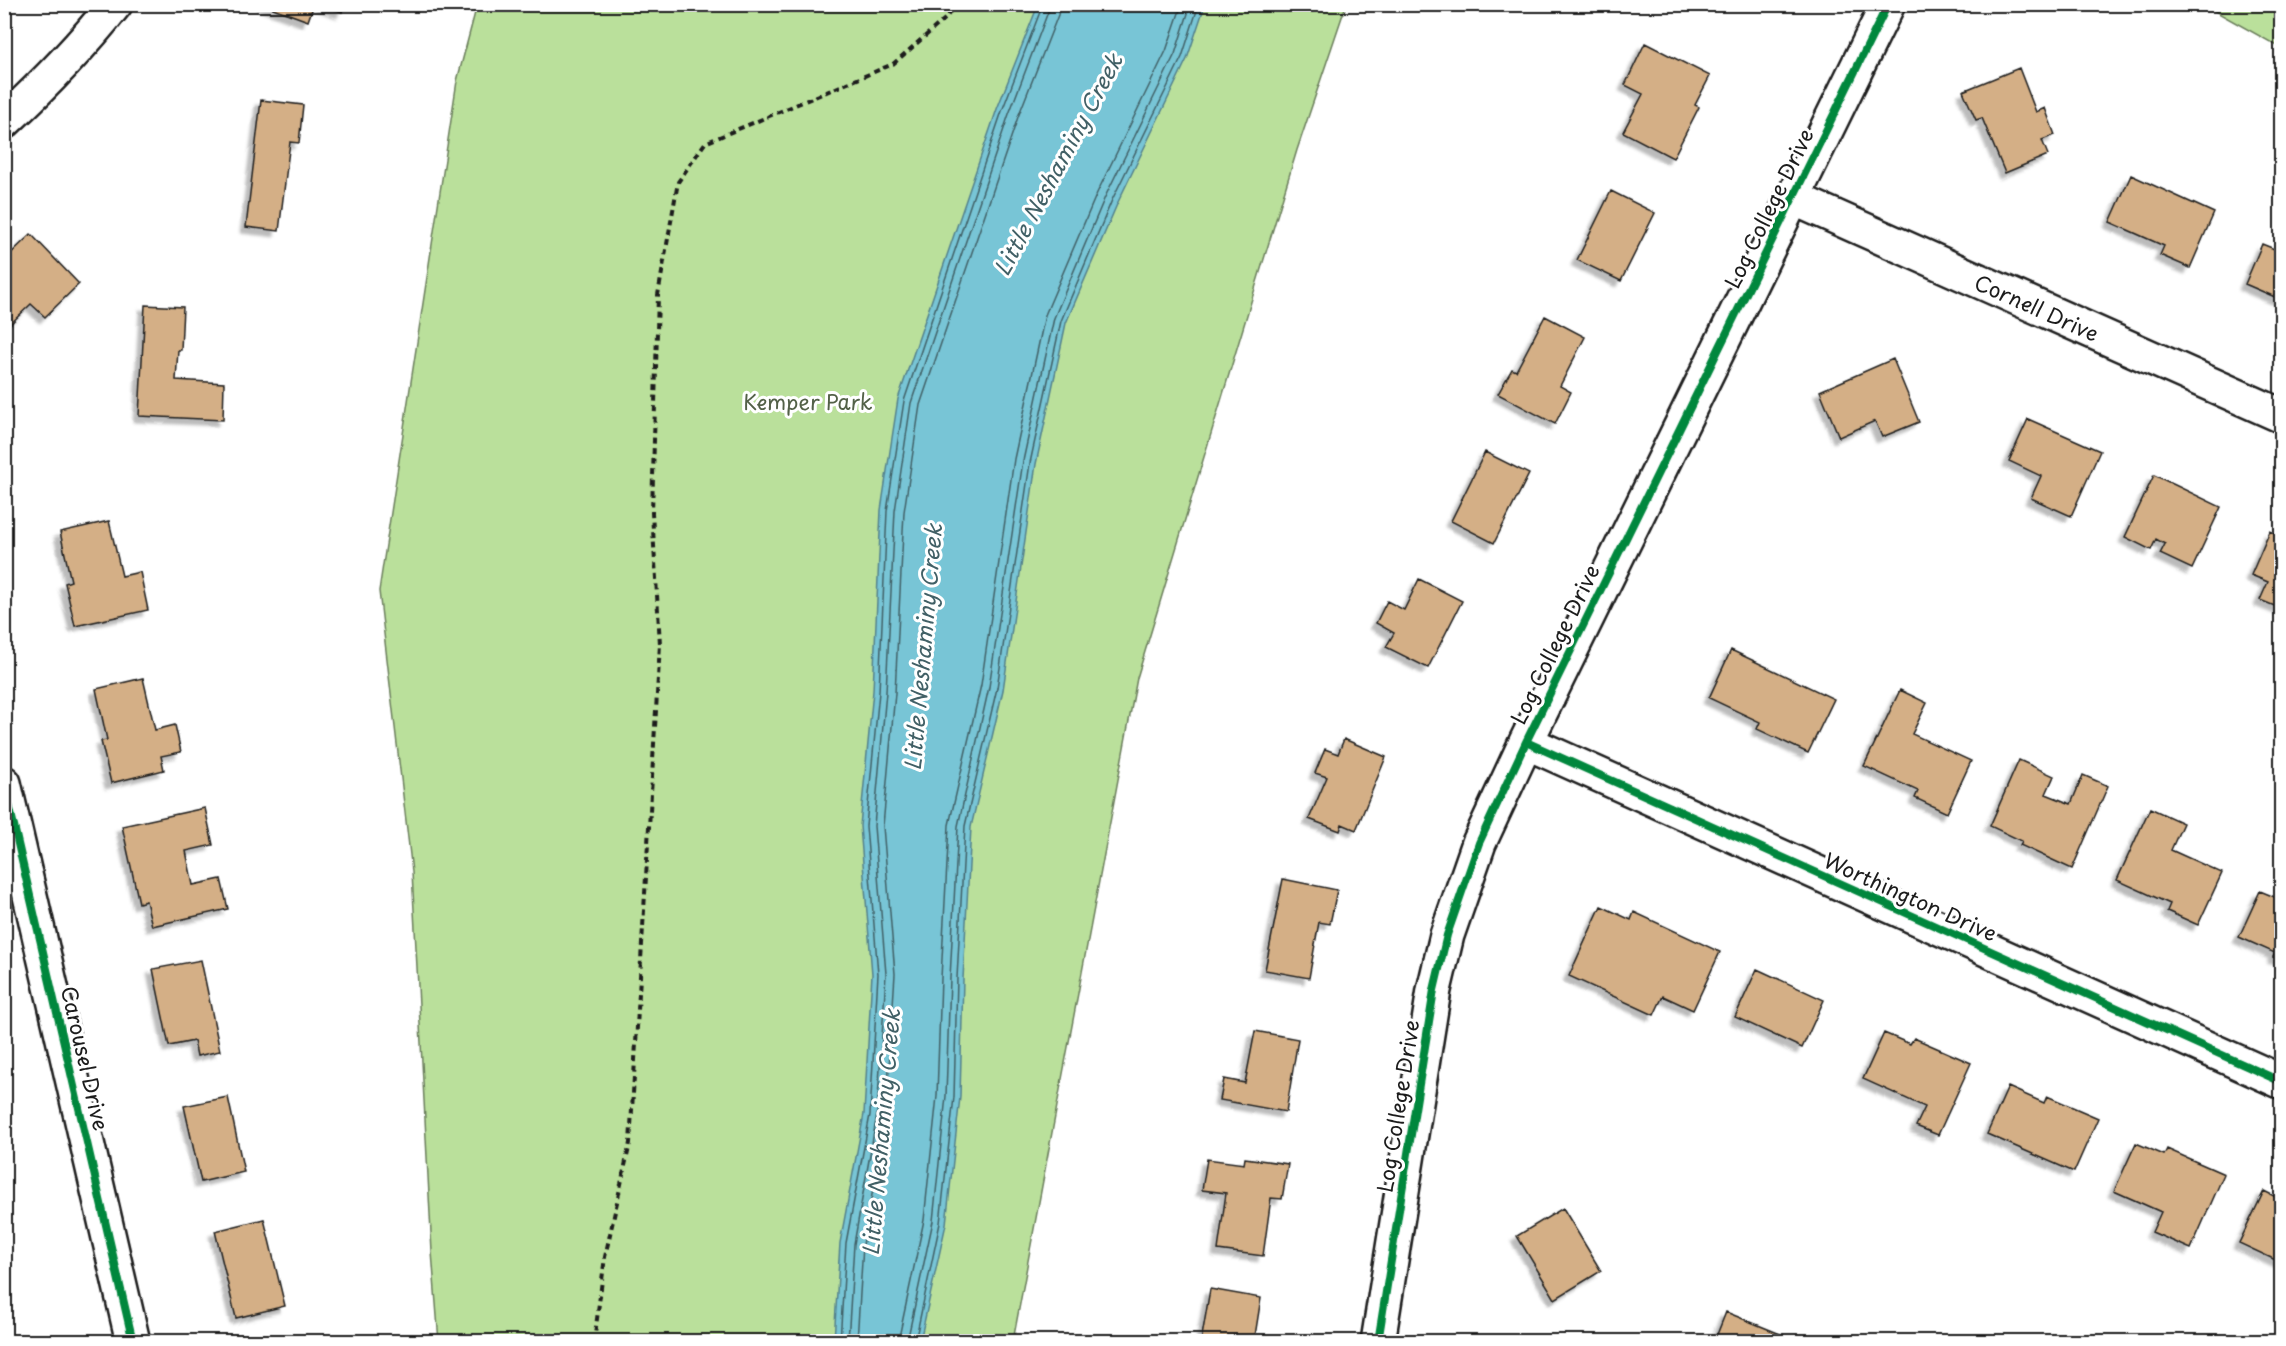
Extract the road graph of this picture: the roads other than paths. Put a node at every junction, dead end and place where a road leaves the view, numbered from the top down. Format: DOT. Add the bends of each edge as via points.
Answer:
graph roads {
  1 [pos="115,4"];
  2 [pos="1888,4"];
  3 [pos="4,122"];
  4 [pos="1793,198"];
  5 [pos="2282,416"];
  6 [pos="1526,742"];
  7 [pos="4,783"];
  8 [pos="2282,1082"];
  9 [pos="133,1341"];
  10 [pos="1378,1341"];
  1 -- 3 [label="street"];
  2 -- 4 [label="street, Log College Drive"];
  4 -- 5 [label="street, Cornell Drive"];
  4 -- 6 [label="street, Log College Drive"];
  6 -- 8 [label="street, Worthington Drive"];
  6 -- 10 [label="street, Log College Drive" via="1479,843 1447,935 1434,990"];
  7 -- 9 [label="street, Carousel Drive"];
}
